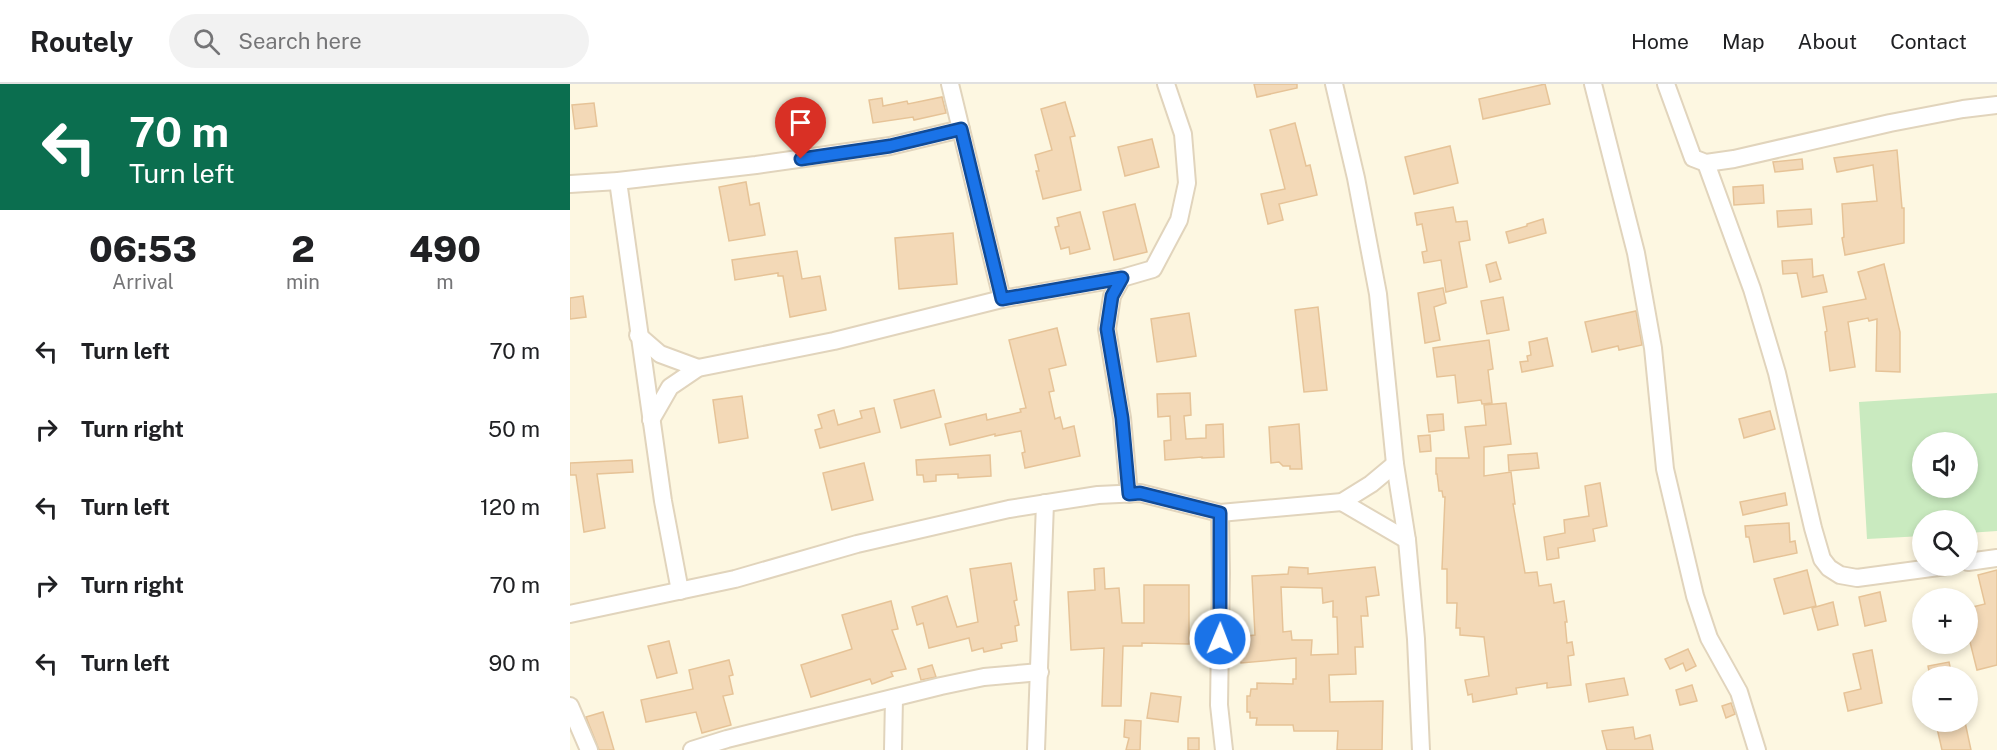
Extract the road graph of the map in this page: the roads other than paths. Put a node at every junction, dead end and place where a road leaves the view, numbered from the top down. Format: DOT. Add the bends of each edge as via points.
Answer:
graph roads {
  1 [pos="950,84"];
  2 [pos="1166,84"];
  3 [pos="1335,84"];
  4 [pos="1593,84"];
  5 [pos="1666,84"];
  6 [pos="1997,105"];
  7 [pos="961,129"];
  8 [pos="1706,163"];
  9 [pos="618,181"];
  10 [pos="570,184"];
  11 [pos="1122,278"];
  12 [pos="1002,299"];
  13 [pos="638,335"];
  14 [pos="698,368"];
  15 [pos="651,420"];
  16 [pos="1395,464"];
  17 [pos="1129,494"];
  18 [pos="1342,502"];
  19 [pos="1046,503"];
  20 [pos="1220,513"];
  21 [pos="1407,540"];
  22 [pos="1997,558"];
  23 [pos="1978,561"];
  24 [pos="1912,571"];
  25 [pos="680,591"];
  26 [pos="570,614"];
  27 [pos="1040,672"];
  28 [pos="894,698"];
  29 [pos="570,706"];
  30 [pos="589,750"];
  31 [pos="692,750"];
  32 [pos="893,750"];
  33 [pos="1036,750"];
  34 [pos="1224,750"];
  35 [pos="1421,750"];
  36 [pos="1757,750"];
  1 -- 7 [label="street"];
  2 -- 11 [label="street" via="1183,134 1187,183 1179,220 1153,269"];
  3 -- 16 [label="street" via="1378,294"];
  4 -- 36 [label="street" via="1636,253 1653,348 1665,469 1695,597 1709,638 1739,692"];
  5 -- 8 [label="street" via="1693,158"];
  6 -- 8 [label="street" via="1900,121"];
  7 -- 9 [label="street" via="890,146"];
  7 -- 12 [label="street"];
  8 -- 24 [label="street" via="1752,289 1777,373 1822,559 1840,574 1857,578"];
  9 -- 10 [label="street"];
  9 -- 13 [label="street"];
  11 -- 12 [label="street"];
  11 -- 17 [label="street" via="1112,296 1107,329 1122,418"];
  12 -- 14 [label="street"];
  13 -- 14 [label="street" via="660,354"];
  13 -- 15 [label="street"];
  14 -- 15 [label="street" via="670,387"];
  15 -- 25 [label="street"];
  16 -- 18 [label="street"];
  16 -- 21 [label="street"];
  17 -- 19 [label="street"];
  17 -- 20 [label="street" via="1140,493"];
  18 -- 20 [label="street"];
  18 -- 21 [label="street"];
  19 -- 25 [label="street" via="857,544"];
  19 -- 27 [label="street"];
  20 -- 34 [label="street" via="1219,705"];
  21 -- 35 [label="street"];
  22 -- 23 [label="street"];
  25 -- 26 [label="street"];
  27 -- 28 [label="street" via="984,677"];
  27 -- 33 [label="street"];
  28 -- 31 [label="street"];
  28 -- 32 [label="street"];
  29 -- 30 [label="street"];
}
